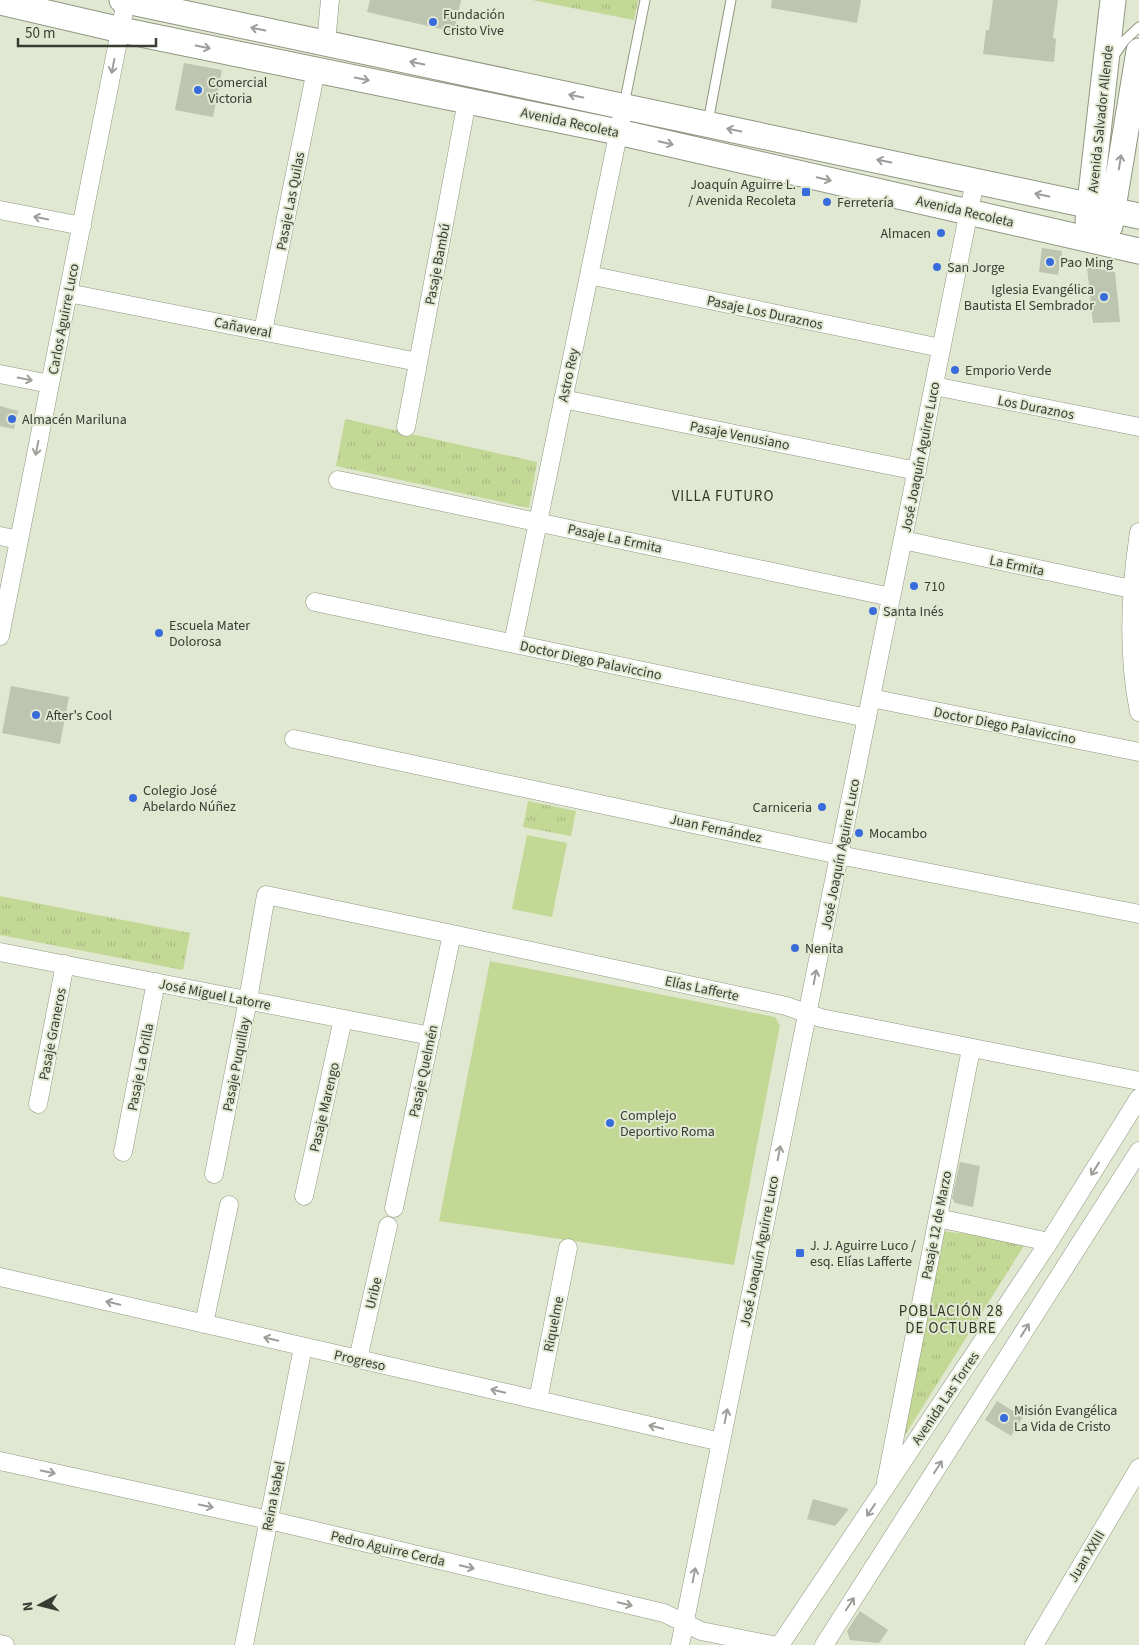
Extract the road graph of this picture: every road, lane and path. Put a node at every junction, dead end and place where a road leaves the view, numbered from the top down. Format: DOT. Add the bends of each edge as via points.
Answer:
graph roads {
  1 [pos="124,0"];
  2 [pos="330,0"];
  3 [pos="645,0"];
  4 [pos="731,0"];
  5 [pos="1113,0"];
  6 [pos="0,2"];
  7 [pos="187,7"];
  8 [pos="1139,27"];
  9 [pos="121,30"];
  10 [pos="296,37"];
  11 [pos="326,44"];
  12 [pos="1139,56"];
  13 [pos="291,65"];
  14 [pos="316,70"];
  15 [pos="1105,72"];
  16 [pos="467,101"];
  17 [pos="624,106"];
  18 [pos="707,124"];
  19 [pos="618,132"];
  20 [pos="975,181"];
  21 [pos="1101,208"];
  22 [pos="0,210"];
  23 [pos="969,212"];
  24 [pos="1139,216"];
  25 [pos="82,226"];
  26 [pos="1096,241"];
  27 [pos="1139,251"];
  28 [pos="589,275"];
  29 [pos="68,293"];
  30 [pos="263,331"];
  31 [pos="941,348"];
  32 [pos="418,362"];
  33 [pos="0,374"];
  34 [pos="50,384"];
  35 [pos="934,386"];
  36 [pos="563,399"];
  37 [pos="406,426"];
  38 [pos="1139,427"];
  39 [pos="917,471"];
  40 [pos="338,480"];
  41 [pos="538,522"];
  42 [pos="1139,532"];
  43 [pos="0,536"];
  44 [pos="19,540"];
  45 [pos="903,540"];
  46 [pos="1131,589"];
  47 [pos="891,597"];
  48 [pos="316,602"];
  49 [pos="0,636"];
  50 [pos="513,644"];
  51 [pos="871,698"];
  52 [pos="1139,712"];
  53 [pos="867,718"];
  54 [pos="294,738"];
  55 [pos="1139,752"];
  56 [pos="839,855"];
  57 [pos="266,896"];
  58 [pos="1139,914"];
  59 [pos="452,934"];
  60 [pos="0,952"];
  61 [pos="65,964"];
  62 [pos="156,982"];
  63 [pos="248,1000"];
  64 [pos="808,1014"];
  65 [pos="343,1019"];
  66 [pos="430,1036"];
  67 [pos="971,1049"];
  68 [pos="1139,1081"];
  69 [pos="1139,1098"];
  70 [pos="38,1104"];
  71 [pos="1106,1151"];
  72 [pos="123,1152"];
  73 [pos="1136,1161"];
  74 [pos="214,1174"];
  75 [pos="304,1196"];
  76 [pos="229,1205"];
  77 [pos="394,1208"];
  78 [pos="938,1218"];
  79 [pos="388,1226"];
  80 [pos="1049,1242"];
  81 [pos="568,1248"];
  82 [pos="0,1278"];
  83 [pos="204,1324"];
  84 [pos="303,1347"];
  85 [pos="358,1359"];
  86 [pos="538,1400"];
  87 [pos="721,1442"];
  88 [pos="0,1461"];
  89 [pos="1137,1474"];
  90 [pos="884,1490"];
  91 [pos="269,1520"];
  92 [pos="684,1623"];
  93 [pos="0,1644"];
  94 [pos="5,1645"];
  95 [pos="244,1645"];
  96 [pos="680,1645"];
  97 [pos="772,1645"];
  98 [pos="780,1645"];
  99 [pos="824,1645"];
  100 [pos="1034,1645"];
  1 -- 7 [label="main road, Avenida Recoleta"];
  1 -- 9 [label="street, Carlos Aguirre Luco"];
  2 -- 11 [label="street"];
  3 -- 17 [label="lane"];
  4 -- 18 [label="lane"];
  5 -- 15 [label="main road, Avenida Salvador Allende"];
  6 -- 9 [label="main road, Avenida Recoleta"];
  10 -- 7 [label="main road, Avenida Recoleta, one-way"];
  8 -- 15 [label="lane" via="1125,40"];
  9 -- 13 [label="main road, Avenida Recoleta, one-way"];
  9 -- 25 [label="street, Carlos Aguirre Luco, one-way"];
  10 -- 11 [label="main road, Avenida Recoleta"];
  10 -- 13 [label="main road"];
  17 -- 11 [label="main road, Avenida Recoleta, one-way"];
  21 -- 12 [label="main road, Avenida Salvador Allende, one-way"];
  13 -- 14 [label="main road, Avenida Recoleta"];
  14 -- 16 [label="main road, Avenida Recoleta, one-way"];
  14 -- 30 [label="street, Pasaje Las Quilas"];
  15 -- 21 [label="main road, Avenida Salvador Allende"];
  16 -- 19 [label="main road, Avenida Recoleta"];
  16 -- 32 [label="street, Pasaje Bambú"];
  17 -- 18 [label="main road, Avenida Recoleta"];
  17 -- 19 [label="street, Astro Rey"];
  20 -- 18 [label="main road, Avenida Recoleta, one-way"];
  19 -- 23 [label="main road, Avenida Recoleta, one-way"];
  19 -- 28 [label="street, Astro Rey"];
  21 -- 20 [label="main road, Avenida Recoleta, one-way"];
  20 -- 23 [label="street, José Joaquín Aguirre Luco"];
  21 -- 24 [label="main road, Avenida Recoleta"];
  21 -- 26 [label="main road, Avenida Salvador Allende"];
  25 -- 22 [label="street, one-way"];
  23 -- 26 [label="main road, Avenida Recoleta"];
  23 -- 31 [label="street, José Joaquín Aguirre Luco"];
  25 -- 29 [label="street, Carlos Aguirre Luco"];
  26 -- 27 [label="main road, Avenida Recoleta"];
  28 -- 31 [label="street, Pasaje Los Duraznos"];
  28 -- 36 [label="street, Astro Rey"];
  29 -- 30 [label="street, Cañaveral"];
  29 -- 34 [label="street, Carlos Aguirre Luco"];
  30 -- 32 [label="street, Cañaveral"];
  31 -- 35 [label="street, José Joaquín Aguirre Luco"];
  32 -- 37 [label="street, Pasaje Bambú"];
  33 -- 34 [label="street, one-way"];
  34 -- 44 [label="street, Carlos Aguirre Luco, one-way"];
  35 -- 38 [label="street, Los Duraznos"];
  35 -- 39 [label="street, José Joaquín Aguirre Luco"];
  36 -- 39 [label="street, Pasaje Venusiano"];
  36 -- 41 [label="street, Astro Rey"];
  39 -- 45 [label="street, José Joaquín Aguirre Luco"];
  40 -- 41 [label="street, Pasaje La Ermita"];
  41 -- 47 [label="street, Pasaje La Ermita"];
  41 -- 50 [label="street, Astro Rey"];
  42 -- 46 [label="street"];
  43 -- 44 [label="street"];
  44 -- 49 [label="street, Carlos Aguirre Luco"];
  45 -- 46 [label="street, La Ermita"];
  45 -- 47 [label="street, José Joaquín Aguirre Luco"];
  46 -- 52 [label="street" via="1132,645"];
  47 -- 51 [label="street, José Joaquín Aguirre Luco"];
  48 -- 50 [label="street, Doctor Diego Palaviccino"];
  50 -- 53 [label="street, Doctor Diego Palaviccino"];
  51 -- 53 [label="street, José Joaquín Aguirre Luco"];
  51 -- 55 [label="street, Doctor Diego Palaviccino"];
  53 -- 56 [label="street, José Joaquín Aguirre Luco"];
  54 -- 56 [label="street, Juan Fernández"];
  56 -- 58 [label="street, Juan Fernández"];
  64 -- 56 [label="street, José Joaquín Aguirre Luco, one-way"];
  57 -- 59 [label="street, Elías Lafferte"];
  57 -- 63 [label="street, Pasaje Puquillay"];
  59 -- 64 [label="street, Elías Lafferte" via="786,1006"];
  59 -- 66 [label="street, Pasaje Quelmén"];
  60 -- 61 [label="street, José Miguel Latorre"];
  61 -- 62 [label="street, José Miguel Latorre"];
  61 -- 70 [label="street, Pasaje Graneros"];
  62 -- 63 [label="street, José Miguel Latorre"];
  62 -- 72 [label="street, Pasaje La Orilla"];
  63 -- 65 [label="street, José Miguel Latorre"];
  63 -- 74 [label="street, Pasaje Puquillay"];
  64 -- 67 [label="street, Elías Lafferte"];
  87 -- 64 [label="street, José Joaquín Aguirre Luco, one-way"];
  65 -- 66 [label="street, José Miguel Latorre"];
  65 -- 75 [label="street, Pasaje Marengo"];
  66 -- 77 [label="street, Pasaje Quelmén"];
  67 -- 68 [label="street, Elías Lafferte"];
  67 -- 78 [label="street, Pasaje 12 de Marzo"];
  69 -- 71 [label="street, Avenida Las Torres"];
  71 -- 73 [label="street"];
  71 -- 80 [label="street, Avenida Las Torres, one-way"];
  99 -- 73 [label="street, one-way"];
  76 -- 83 [label="street"];
  78 -- 80 [label="street"];
  78 -- 90 [label="street, Pasaje 12 de Marzo"];
  79 -- 85 [label="street, Uribe"];
  80 -- 90 [label="street, Avenida Las Torres"];
  81 -- 86 [label="street, Riquelme"];
  83 -- 82 [label="street, Progreso, one-way"];
  84 -- 83 [label="street, Progreso, one-way"];
  84 -- 85 [label="street, Progreso"];
  84 -- 91 [label="street, Reina Isabel"];
  86 -- 85 [label="street, Progreso, one-way"];
  87 -- 86 [label="street, Progreso, one-way"];
  92 -- 87 [label="street, José Joaquín Aguirre Luco, one-way"];
  88 -- 91 [label="street, Pedro Aguirre Cerda, one-way"];
  89 -- 100 [label="street, Juan XXIII"];
  90 -- 98 [label="street, Avenida Las Torres, one-way"];
  91 -- 92 [label="street, Pedro Aguirre Cerda, one-way" via="664,1613"];
  91 -- 95 [label="street, Reina Isabel"];
  92 -- 96 [label="street, José Joaquín Aguirre Luco"];
  92 -- 97 [label="street, Pedro Aguirre Cerda" via="701,1631"];
  93 -- 94 [label="street"];
}
